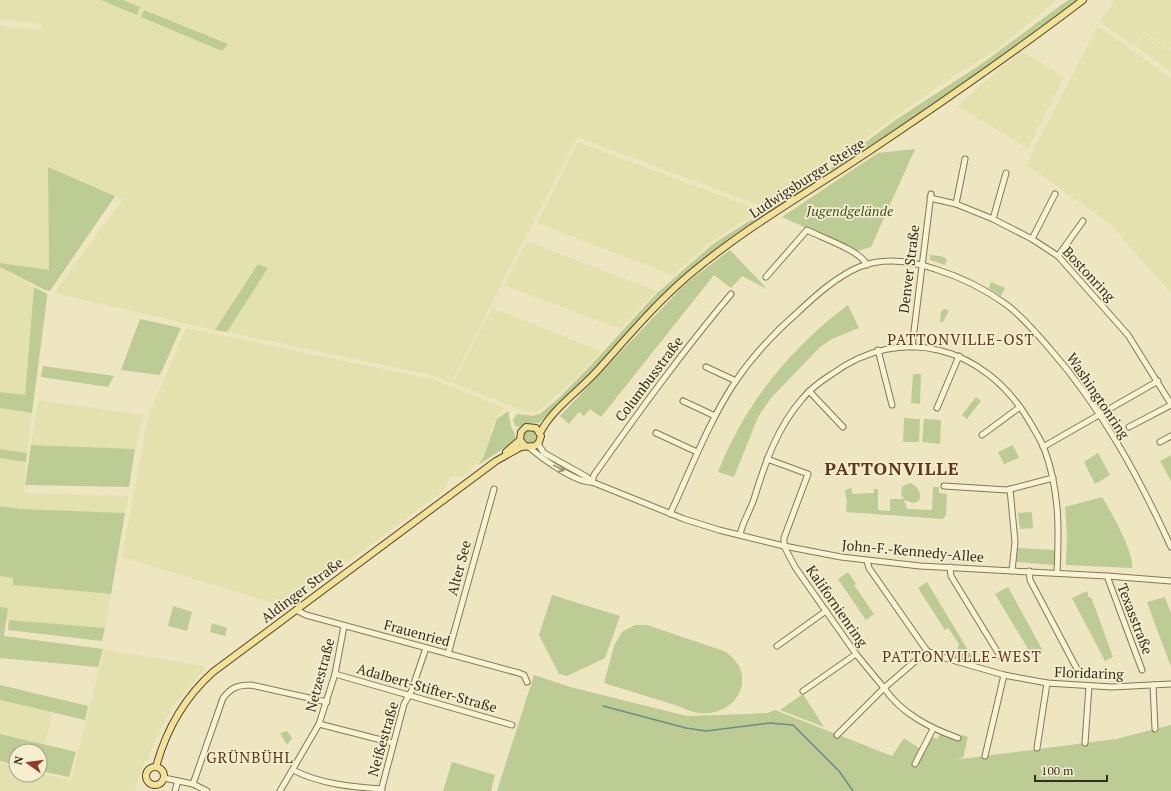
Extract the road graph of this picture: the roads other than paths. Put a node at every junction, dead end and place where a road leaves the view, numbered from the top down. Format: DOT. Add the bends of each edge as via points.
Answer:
graph roads {
  1 [pos="1083,0"];
  2 [pos="965,159"];
  3 [pos="1006,174"];
  4 [pos="1055,194"];
  5 [pos="930,196"];
  6 [pos="956,204"];
  7 [pos="993,219"];
  8 [pos="1083,221"];
  9 [pos="1032,239"];
  10 [pos="1058,256"];
  11 [pos="922,264"];
  12 [pos="867,265"];
  13 [pos="766,277"];
  14 [pos="731,294"];
  15 [pos="912,347"];
  16 [pos="878,350"];
  17 [pos="959,356"];
  18 [pos="706,367"];
  19 [pos="736,381"];
  20 [pos="1158,382"];
  21 [pos="809,391"];
  22 [pos="683,401"];
  23 [pos="892,405"];
  24 [pos="1171,405"];
  25 [pos="1020,407"];
  26 [pos="937,408"];
  27 [pos="553,415"];
  28 [pos="1099,415"];
  29 [pos="715,416"];
  30 [pos="533,426"];
  31 [pos="1129,427"];
  32 [pos="843,428"];
  33 [pos="540,433"];
  34 [pos="656,433"];
  35 [pos="982,435"];
  36 [pos="1171,436"];
  37 [pos="520,440"];
  38 [pos="1160,442"];
  39 [pos="538,444"];
  40 [pos="527,447"];
  41 [pos="1043,447"];
  42 [pos="697,452"];
  43 [pos="767,459"];
  44 [pos="496,461"];
  45 [pos="1053,478"];
  46 [pos="592,482"];
  47 [pos="944,486"];
  48 [pos="494,488"];
  49 [pos="1010,489"];
  50 [pos="670,514"];
  51 [pos="740,535"];
  52 [pos="784,546"];
  53 [pos="1171,547"];
  54 [pos="867,561"];
  55 [pos="950,567"];
  56 [pos="1012,571"];
  57 [pos="1029,572"];
  58 [pos="1057,573"];
  59 [pos="1107,576"];
  60 [pos="1171,581"];
  61 [pos="296,610"];
  62 [pos="826,611"];
  63 [pos="344,626"];
  64 [pos="777,646"];
  65 [pos="426,648"];
  66 [pos="927,651"];
  67 [pos="448,654"];
  68 [pos="856,654"];
  69 [pos="1000,656"];
  70 [pos="1077,669"];
  71 [pos="1142,670"];
  72 [pos="335,674"];
  73 [pos="1004,675"];
  74 [pos="527,682"];
  75 [pos="1047,684"];
  76 [pos="1171,684"];
  77 [pos="1153,685"];
  78 [pos="1089,686"];
  79 [pos="884,688"];
  80 [pos="803,691"];
  81 [pos="408,696"];
  82 [pos="327,702"];
  83 [pos="319,724"];
  84 [pos="512,725"];
  85 [pos="933,729"];
  86 [pos="1155,729"];
  87 [pos="837,735"];
  88 [pos="958,738"];
  89 [pos="1086,743"];
  90 [pos="393,744"];
  91 [pos="1037,748"];
  92 [pos="985,756"];
  93 [pos="915,764"];
  94 [pos="156,767"];
  95 [pos="293,770"];
  96 [pos="164,778"];
  97 [pos="178,781"];
  98 [pos="193,784"];
  99 [pos="151,785"];
  100 [pos="382,790"];
  101 [pos="148,791"];
  102 [pos="175,791"];
  103 [pos="207,791"];
  104 [pos="280,791"];
  1 -- 27 [label="main road, Ludwigsburger Steige" via="1022,46 713,256 665,296"];
  2 -- 6 [label="street"];
  3 -- 7 [label="street"];
  4 -- 9 [label="street"];
  5 -- 6 [label="street, Bostonring"];
  5 -- 11 [label="street, Denver Straße"];
  6 -- 7 [label="street, Bostonring"];
  7 -- 9 [label="street, Bostonring"];
  8 -- 10 [label="street"];
  9 -- 10 [label="street, Bostonring"];
  10 -- 20 [label="street, Bostonring" via="1128,335"];
  11 -- 12 [label="street, Washingtonring" via="895,261"];
  11 -- 15 [label="street, Denver Straße"];
  11 -- 28 [label="street, Washingtonring" via="976,285 1023,318 1072,374"];
  12 -- 13 [label="street" via="864,259 854,252 807,230"];
  12 -- 19 [label="street, Washingtonring" via="846,274 804,306 774,335"];
  14 -- 46 [label="street, Columbusstraße" via="654,390 594,475"];
  15 -- 16 [label="street"];
  15 -- 17 [label="street"];
  16 -- 21 [label="street" via="840,368"];
  16 -- 23 [label="street"];
  17 -- 25 [label="street" via="992,377"];
  17 -- 26 [label="street"];
  18 -- 19 [label="street"];
  19 -- 29 [label="street, Washingtonring"];
  20 -- 24 [label="street, Bostonring"];
  20 -- 28 [label="street"];
  21 -- 32 [label="street"];
  21 -- 43 [label="street" via="782,426"];
  22 -- 29 [label="street"];
  24 -- 31 [label="street"];
  25 -- 35 [label="street"];
  25 -- 41 [label="street"];
  27 -- 30 [label="main road"];
  27 -- 33 [label="main road"];
  28 -- 41 [label="street"];
  28 -- 53 [label="street, Washingtonring" via="1146,494"];
  29 -- 42 [label="street, Washingtonring"];
  30 -- 33 [label="main road"];
  30 -- 37 [label="main road" via="523,429"];
  33 -- 39 [label="main road"];
  34 -- 42 [label="street"];
  36 -- 38 [label="street"];
  37 -- 40 [label="main road"];
  37 -- 44 [label="main road"];
  39 -- 40 [label="main road"];
  39 -- 46 [label="street, John-F.-Kennedy-Allee" via="544,453"];
  40 -- 44 [label="main road"];
  40 -- 46 [label="street, John-F.-Kennedy-Allee, one-way" via="550,464 585,482"];
  41 -- 45 [label="street"];
  42 -- 50 [label="street, Washingtonring"];
  43 -- 51 [label="street"];
  43 -- 52 [label="street" via="808,474 784,538"];
  44 -- 61 [label="main road, Aldinger Straße"];
  45 -- 49 [label="street"];
  45 -- 58 [label="street" via="1060,535"];
  46 -- 50 [label="street, John-F.-Kennedy-Allee"];
  47 -- 49 [label="street"];
  48 -- 67 [label="street, Alter See"];
  49 -- 56 [label="street" via="1015,537"];
  50 -- 51 [label="street, John-F.-Kennedy-Allee"];
  51 -- 52 [label="street, John-F.-Kennedy-Allee"];
  52 -- 54 [label="street, John-F.-Kennedy-Allee"];
  52 -- 62 [label="street, Kalifornienring" via="795,567"];
  54 -- 55 [label="street, John-F.-Kennedy-Allee"];
  54 -- 66 [label="street" via="869,568"];
  55 -- 56 [label="street, John-F.-Kennedy-Allee"];
  55 -- 69 [label="street" via="951,576"];
  56 -- 57 [label="street, John-F.-Kennedy-Allee"];
  57 -- 58 [label="street, John-F.-Kennedy-Allee"];
  57 -- 70 [label="street" via="1030,580"];
  58 -- 59 [label="street, John-F.-Kennedy-Allee"];
  59 -- 60 [label="street, John-F.-Kennedy-Allee"];
  59 -- 71 [label="street, Texasstraße"];
  61 -- 63 [label="street, Frauenried"];
  61 -- 94 [label="main road, Aldinger Straße" via="231,658 198,687 176,716"];
  62 -- 64 [label="street"];
  62 -- 68 [label="street, Kalifornienring"];
  63 -- 65 [label="street, Frauenried"];
  63 -- 72 [label="street, Netzestraße"];
  65 -- 67 [label="street, Frauenried"];
  65 -- 81 [label="street, Neißestraße"];
  66 -- 73 [label="street, Floridaring"];
  66 -- 79 [label="street"];
  67 -- 74 [label="street, Frauenried" via="519,673 524,675"];
  68 -- 79 [label="street, Kalifornienring"];
  68 -- 80 [label="street"];
  72 -- 81 [label="street, Adalbert-Stifter-Straße"];
  72 -- 82 [label="street, Netzestraße"];
  73 -- 75 [label="street, Floridaring"];
  73 -- 92 [label="street"];
  75 -- 78 [label="street, Floridaring"];
  75 -- 91 [label="street"];
  76 -- 77 [label="street, Floridaring"];
  77 -- 78 [label="street, Floridaring"];
  77 -- 86 [label="street"];
  78 -- 89 [label="street"];
  79 -- 85 [label="street, Kalifornienring" via="907,712"];
  79 -- 87 [label="street"];
  81 -- 84 [label="street, Adalbert-Stifter-Straße"];
  81 -- 90 [label="street, Neißestraße"];
  82 -- 83 [label="street, Netzestraße"];
  82 -- 98 [label="street" via="251,685 229,690 223,698"];
  83 -- 90 [label="street"];
  83 -- 95 [label="street, Netzestraße"];
  85 -- 88 [label="street, Kalifornienring"];
  85 -- 93 [label="street"];
  90 -- 100 [label="street, Neißestraße"];
  94 -- 96 [label="main road" via="164,772"];
  94 -- 99 [label="main road" via="146,773 146,780"];
  95 -- 100 [label="street" via="326,782"];
  95 -- 104 [label="street, Netzestraße"];
  96 -- 97 [label="street"];
  96 -- 99 [label="main road" via="159,785"];
  97 -- 98 [label="street"];
  97 -- 102 [label="street"];
  98 -- 103 [label="street"];
  99 -- 101 [label="main road"];
}
